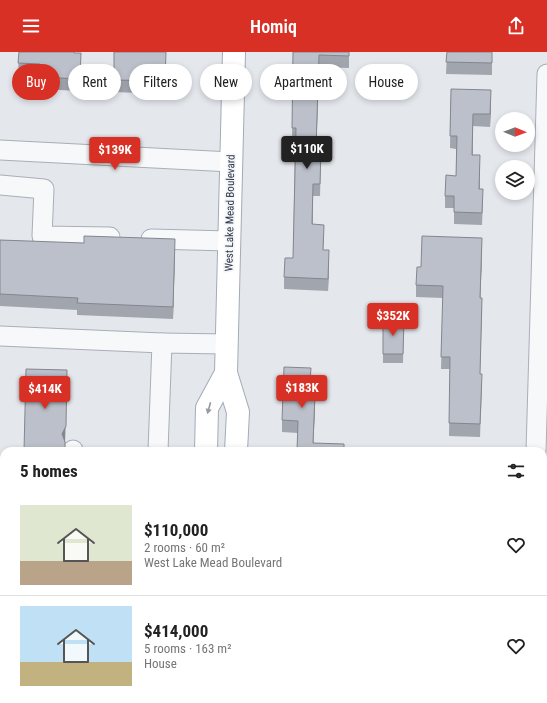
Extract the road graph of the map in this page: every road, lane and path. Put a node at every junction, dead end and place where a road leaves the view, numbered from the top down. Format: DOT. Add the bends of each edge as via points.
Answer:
graph roads {
  1 [pos="234,52"];
  2 [pos="547,74"];
  3 [pos="0,150"];
  4 [pos="231,162"];
  5 [pos="0,186"];
  6 [pos="229,241"];
  7 [pos="0,336"];
  8 [pos="162,343"];
  9 [pos="226,344"];
  10 [pos="226,373"];
  11 [pos="158,447"];
  12 [pos="206,447"];
  13 [pos="236,447"];
  14 [pos="536,447"];
  1 -- 4 [label="main road, West Lake Mead Boulevard"];
  2 -- 14 [label="street"];
  3 -- 4 [label="street"];
  4 -- 6 [label="main road, West Lake Mead Boulevard"];
  5 -- 6 [label="street" via="44,189 42,236"];
  6 -- 9 [label="main road, West Lake Mead Boulevard"];
  7 -- 8 [label="street"];
  8 -- 9 [label="street"];
  8 -- 11 [label="street"];
  9 -- 10 [label="main road, West Lake Mead Boulevard"];
  10 -- 12 [label="main road, West Lake Mead Boulevard, one-way" via="207,408"];
  10 -- 13 [label="main road, West Lake Mead Boulevard" via="238,412"];
}
